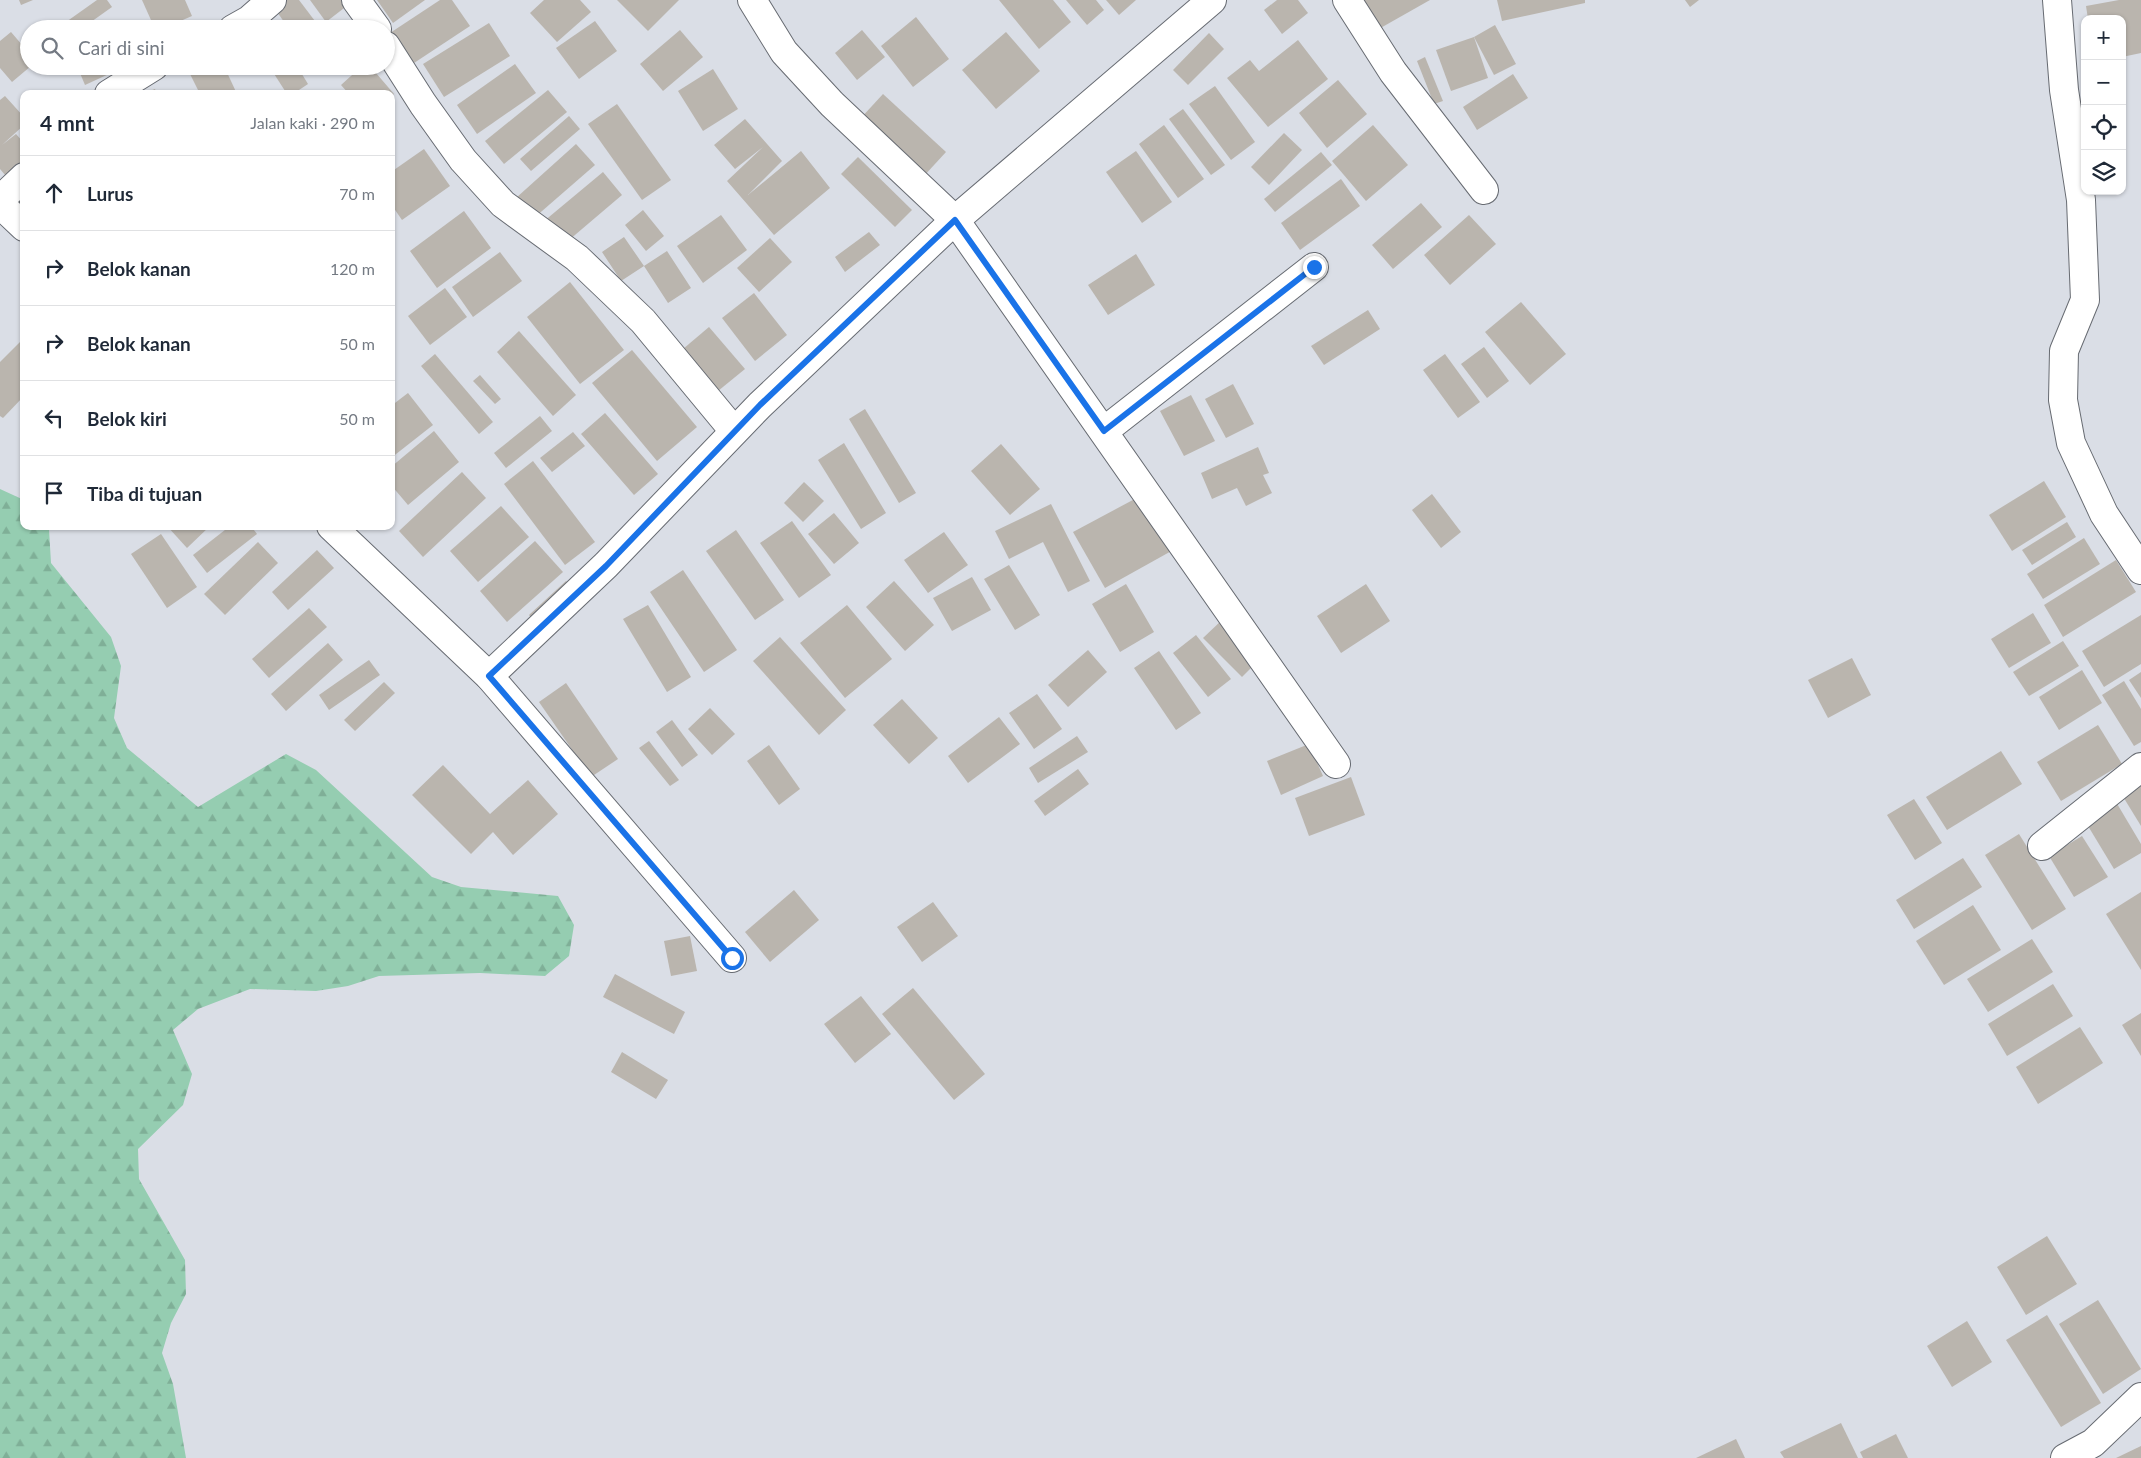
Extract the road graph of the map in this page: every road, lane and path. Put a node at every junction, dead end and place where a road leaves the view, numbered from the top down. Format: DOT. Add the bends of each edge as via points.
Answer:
graph roads {
  1 [pos="272,0"];
  2 [pos="356,0"];
  3 [pos="752,0"];
  4 [pos="1212,0"];
  5 [pos="1347,0"];
  6 [pos="2058,0"];
  7 [pos="249,20"];
  8 [pos="370,20"];
  9 [pos="395,60"];
  10 [pos="140,75"];
  11 [pos="115,90"];
  12 [pos="20,181"];
  13 [pos="1484,190"];
  14 [pos="0,202"];
  15 [pos="955,220"];
  16 [pos="20,223"];
  17 [pos="1314,267"];
  18 [pos="734,430"];
  19 [pos="1104,431"];
  20 [pos="335,530"];
  21 [pos="2141,570"];
  22 [pos="489,676"];
  23 [pos="1336,764"];
  24 [pos="2141,766"];
  25 [pos="2042,846"];
  26 [pos="732,958"];
  27 [pos="2141,1397"];
  28 [pos="2065,1458"];
  1 -- 7 [label="street"];
  2 -- 8 [label="street"];
  3 -- 15 [label="street" via="784,52 832,104"];
  4 -- 15 [label="street"];
  5 -- 13 [label="street" via="1393,72"];
  6 -- 21 [label="street" via="2064,90 2082,200 2085,300 2064,350 2063,400 2071,443 2104,514"];
  9 -- 18 [label="street" via="422,104 503,204 577,258 643,321"];
  10 -- 11 [label="street"];
  12 -- 14 [label="street"];
  14 -- 16 [label="street"];
  15 -- 18 [label="street"];
  15 -- 19 [label="street"];
  17 -- 19 [label="street"];
  18 -- 22 [label="street" via="606,566"];
  19 -- 23 [label="street"];
  20 -- 22 [label="street"];
  22 -- 26 [label="street"];
  24 -- 25 [label="street"];
  27 -- 28 [label="street" via="2093,1442"];
}
